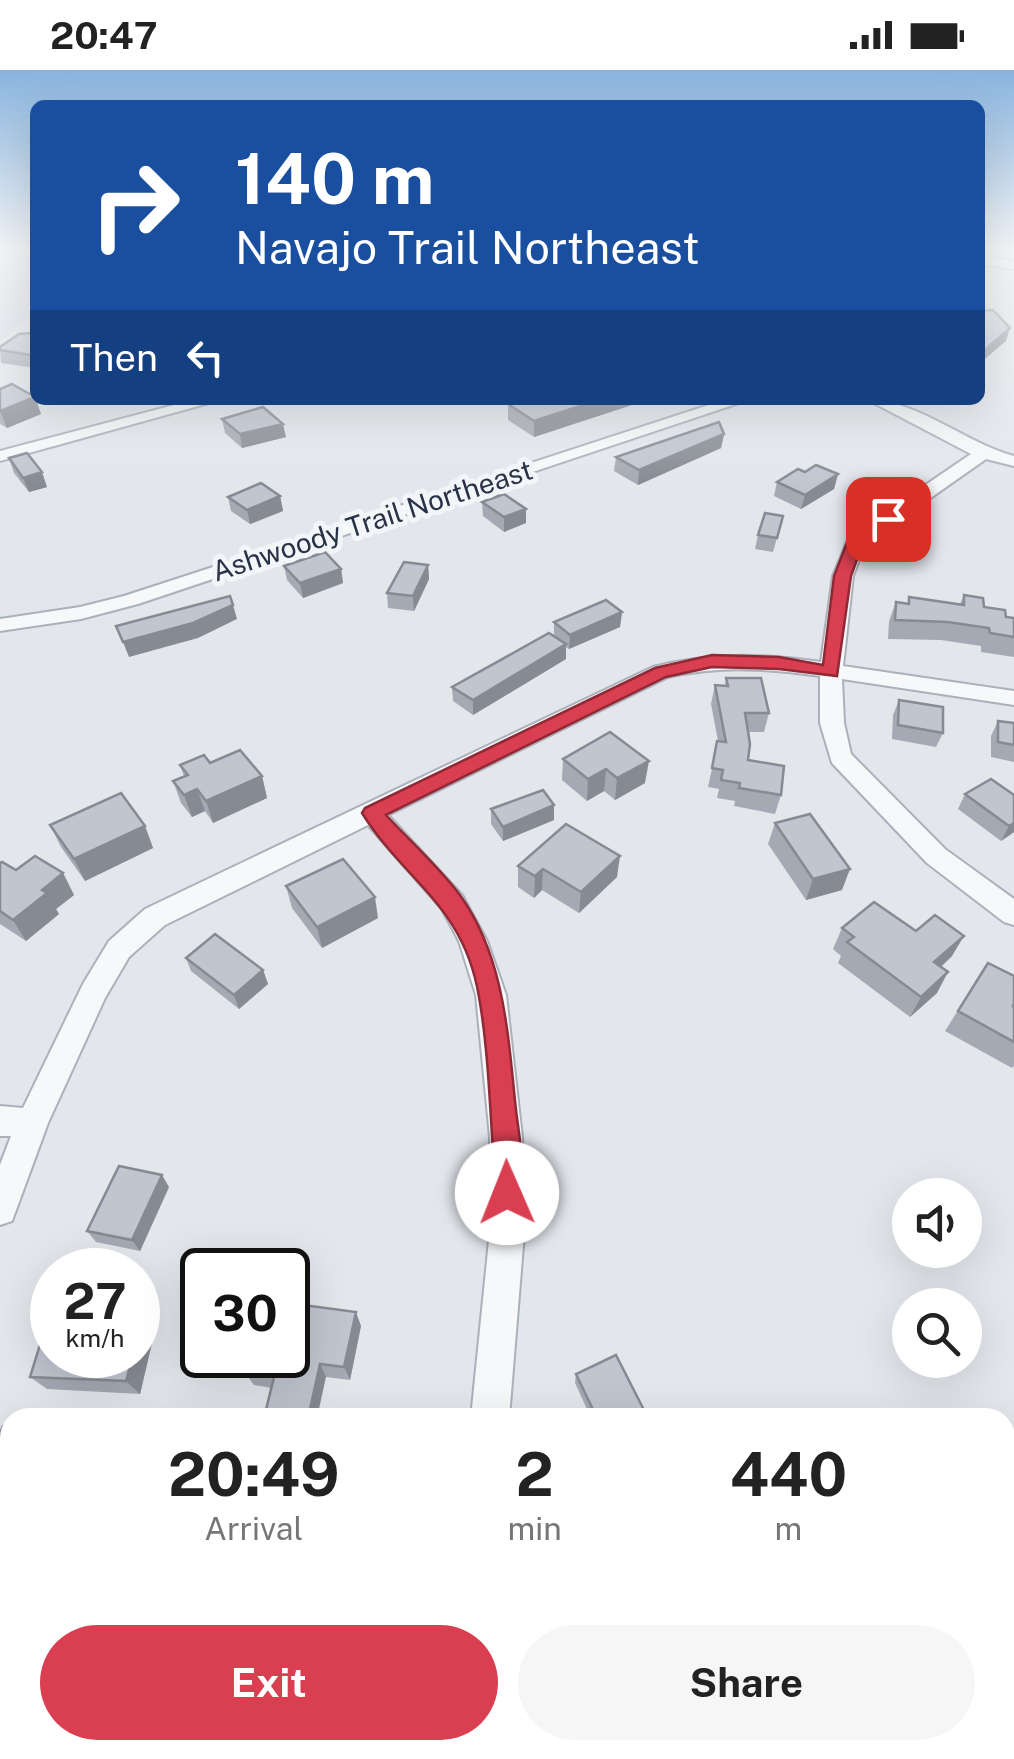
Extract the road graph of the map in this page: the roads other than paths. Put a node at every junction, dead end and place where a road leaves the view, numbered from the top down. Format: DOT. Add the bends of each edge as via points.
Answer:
graph roads {
  1 [pos="193,405"];
  2 [pos="725,405"];
  3 [pos="886,405"];
  4 [pos="983,454"];
  5 [pos="0,456"];
  6 [pos="1014,461"];
  7 [pos="0,625"];
  8 [pos="831,672"];
  9 [pos="1014,698"];
  10 [pos="372,813"];
  11 [pos="1014,914"];
  12 [pos="16,1122"];
  13 [pos="0,1209"];
  14 [pos="491,1408"];
  1 -- 5 [label="street"];
  2 -- 7 [label="street, Ashwoody Trail Northeast" via="131,600"];
  3 -- 4 [label="street"];
  4 -- 6 [label="street"];
  4 -- 8 [label="street" via="856,540 843,576"];
  8 -- 9 [label="street"];
  8 -- 10 [label="street" via="712,661 661,672"];
  8 -- 11 [label="street" via="840,757 936,856"];
  10 -- 12 [label="street" via="155,917 119,950"];
  10 -- 14 [label="street" via="452,902 491,994 508,1222"];
  12 -- 13 [label="street"];
}
